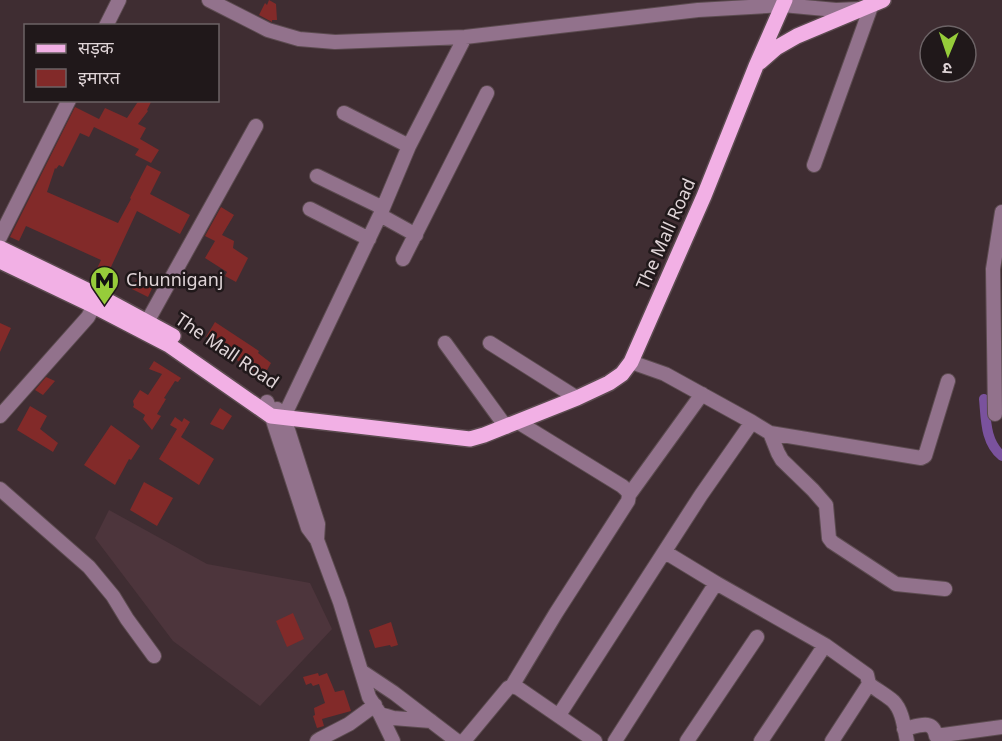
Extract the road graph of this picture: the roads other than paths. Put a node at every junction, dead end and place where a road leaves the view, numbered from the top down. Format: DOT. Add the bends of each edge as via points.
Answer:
graph roads {
  1 [pos="119,0"];
  2 [pos="209,0"];
  3 [pos="818,0"];
  4 [pos="784,2"];
  5 [pos="871,5"];
  6 [pos="836,10"];
  7 [pos="107,24"];
  8 [pos="465,38"];
  9 [pos="756,66"];
  10 [pos="487,93"];
  11 [pos="68,102"];
  12 [pos="344,112"];
  13 [pos="256,126"];
  14 [pos="409,146"];
  15 [pos="814,165"];
  16 [pos="317,176"];
  17 [pos="310,209"];
  18 [pos="381,212"];
  19 [pos="1002,212"];
  20 [pos="416,235"];
  21 [pos="0,237"];
  22 [pos="369,239"];
  23 [pos="0,248"];
  24 [pos="403,258"];
  25 [pos="0,261"];
  26 [pos="97,301"];
  27 [pos="147,322"];
  28 [pos="445,343"];
  29 [pos="490,343"];
  30 [pos="631,362"];
  31 [pos="948,381"];
  32 [pos="702,394"];
  33 [pos="577,398"];
  34 [pos="277,411"];
  35 [pos="995,414"];
  36 [pos="0,416"];
  37 [pos="752,422"];
  38 [pos="512,424"];
  39 [pos="770,433"];
  40 [pos="0,489"];
  41 [pos="629,495"];
  42 [pos="664,552"];
  43 [pos="716,583"];
  44 [pos="945,589"];
  45 [pos="757,637"];
  46 [pos="825,645"];
  47 [pos="154,656"];
  48 [pos="361,671"];
  49 [pos="869,684"];
  50 [pos="512,686"];
  51 [pos="378,710"];
  52 [pos="559,715"];
  53 [pos="431,721"];
  54 [pos="1002,727"];
  55 [pos="905,735"];
  56 [pos="317,741"];
  57 [pos="393,741"];
  58 [pos="457,741"];
  59 [pos="464,741"];
  60 [pos="595,741"];
  61 [pos="615,741"];
  62 [pos="687,741"];
  63 [pos="761,741"];
  64 [pos="832,741"];
  1 -- 7 [label="street"];
  2 -- 8 [label="street" via="268,30 299,39 335,42"];
  3 -- 6 [label="street"];
  4 -- 6 [label="street"];
  4 -- 8 [label="street"];
  4 -- 9 [label="main road, The Mall Road"];
  5 -- 6 [label="street"];
  5 -- 9 [label="main road" via="796,36"];
  5 -- 15 [label="street"];
  8 -- 14 [label="street"];
  9 -- 30 [label="main road, The Mall Road"];
  10 -- 20 [label="street"];
  11 -- 21 [label="street"];
  12 -- 14 [label="street"];
  13 -- 27 [label="street"];
  14 -- 18 [label="street"];
  16 -- 18 [label="street"];
  17 -- 22 [label="street"];
  18 -- 20 [label="street"];
  18 -- 22 [label="street"];
  19 -- 35 [label="street" via="993,269"];
  20 -- 24 [label="street"];
  22 -- 34 [label="street"];
  23 -- 26 [label="main road, The Mall Road"];
  25 -- 26 [label="main road, The Mall Road"];
  26 -- 27 [label="main road, The Mall Road"];
  26 -- 34 [label="main road, The Mall Road"];
  26 -- 36 [label="street" via="88,317"];
  27 -- 34 [label="main road, The Mall Road" via="176,337"];
  28 -- 38 [label="street"];
  29 -- 33 [label="street"];
  30 -- 32 [label="street" via="665,374"];
  30 -- 33 [label="main road, The Mall Road" via="609,383"];
  31 -- 39 [label="street" via="925,456 921,458"];
  32 -- 37 [label="street"];
  32 -- 41 [label="street"];
  33 -- 38 [label="main road, The Mall Road"];
  34 -- 38 [label="main road, The Mall Road" via="470,439"];
  34 -- 48 [label="street" via="288,430 318,524 317,540"];
  37 -- 39 [label="street"];
  37 -- 42 [label="street"];
  38 -- 41 [label="street" via="622,486"];
  39 -- 44 [label="street" via="782,460 826,504 832,543 896,584"];
  40 -- 47 [label="street" via="89,567"];
  41 -- 50 [label="street"];
  42 -- 43 [label="street"];
  42 -- 52 [label="street"];
  43 -- 46 [label="street"];
  43 -- 61 [label="street"];
  45 -- 62 [label="street"];
  46 -- 49 [label="street" via="864,672"];
  46 -- 63 [label="street"];
  48 -- 51 [label="street" via="369,697"];
  48 -- 53 [label="street"];
  49 -- 55 [label="street" via="897,707"];
  49 -- 64 [label="street"];
  50 -- 52 [label="street"];
  50 -- 59 [label="street"];
  51 -- 53 [label="street" via="393,718"];
  51 -- 56 [label="street"];
  51 -- 57 [label="street"];
  52 -- 60 [label="street"];
  53 -- 58 [label="street"];
  54 -- 55 [label="street" via="936,736 934,728 925,725"];
}
